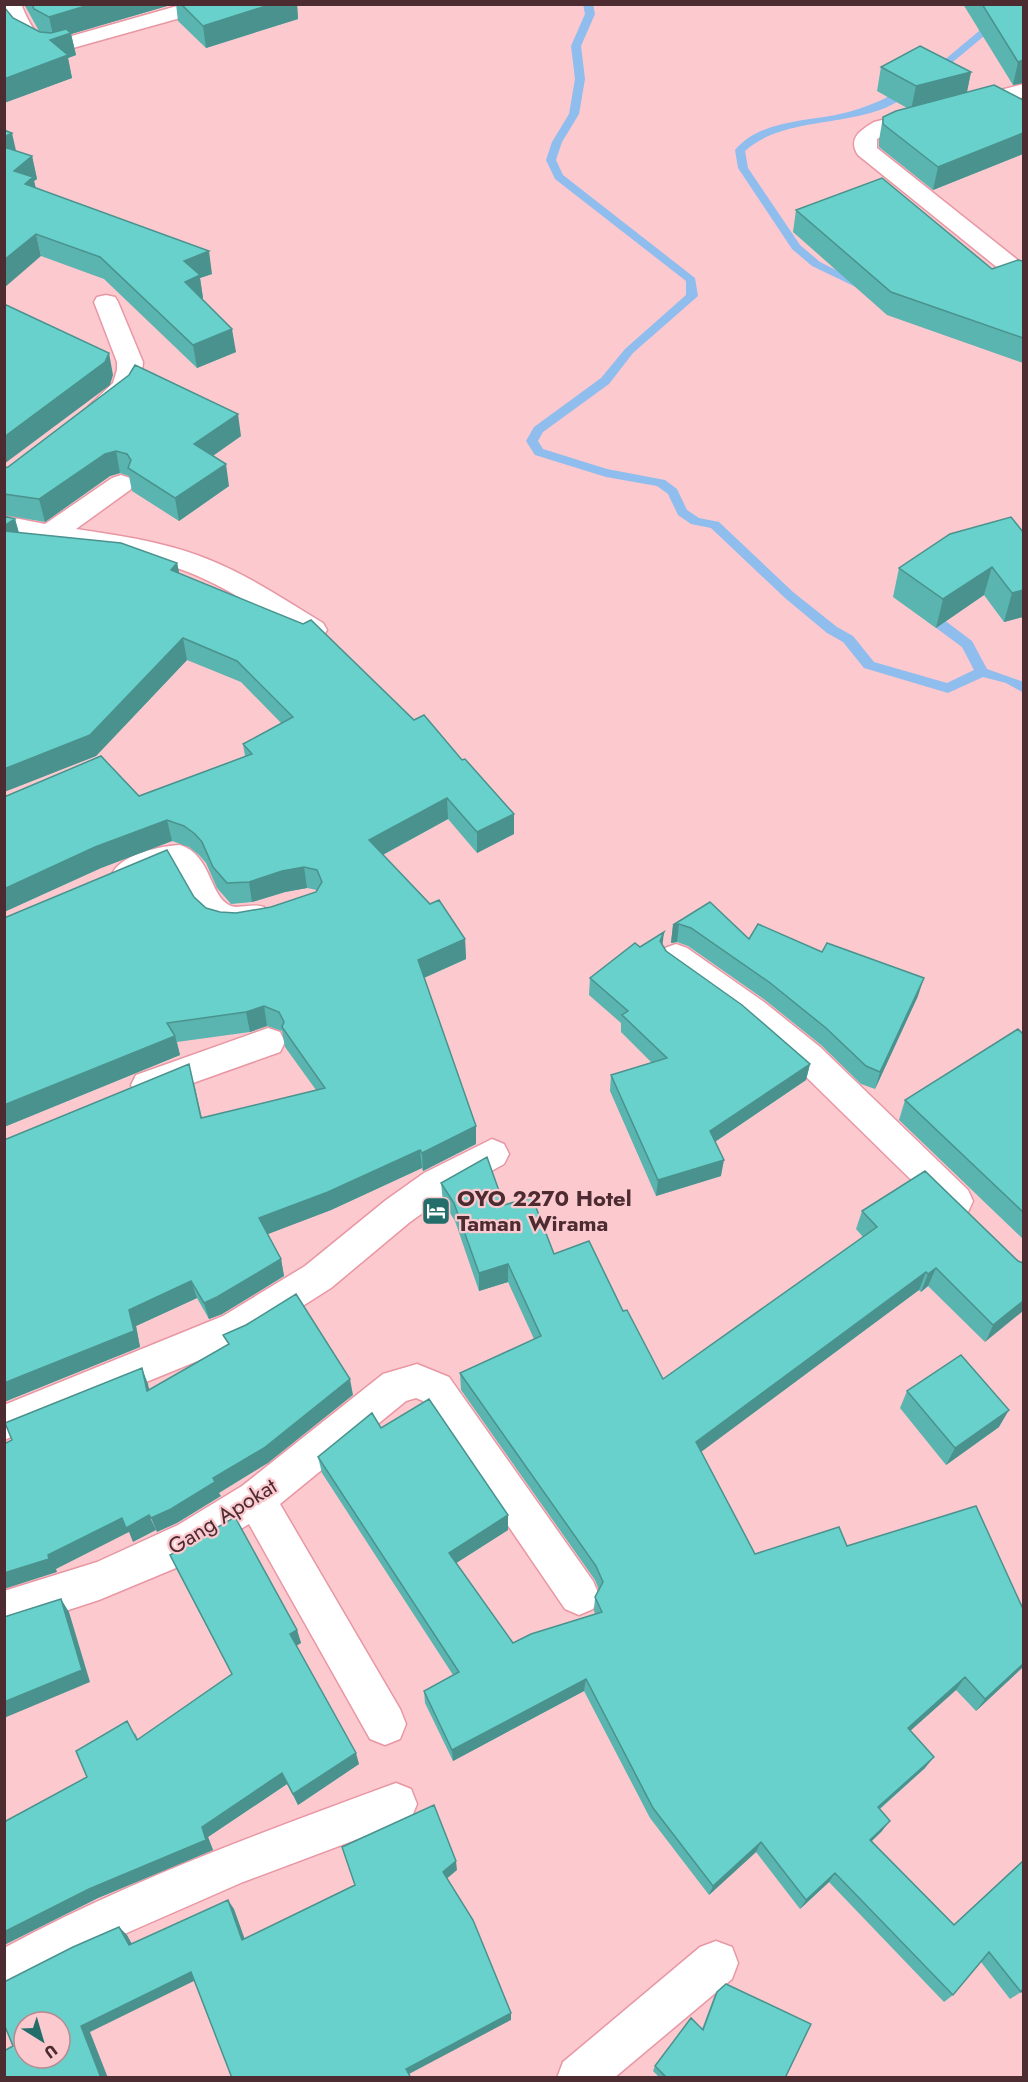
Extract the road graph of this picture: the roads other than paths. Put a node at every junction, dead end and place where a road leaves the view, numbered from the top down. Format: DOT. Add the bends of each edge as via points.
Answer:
graph roads {
  1 [pos="10,4"];
  2 [pos="209,4"];
  3 [pos="1023,90"];
  4 [pos="1022,276"];
  5 [pos="106,302"];
  6 [pos="87,418"];
  7 [pos="121,484"];
  8 [pos="4,525"];
  9 [pos="47,536"];
  10 [pos="313,630"];
  11 [pos="102,884"];
  12 [pos="277,910"];
  13 [pos="676,957"];
  14 [pos="268,1042"];
  15 [pos="125,1095"];
  16 [pos="492,1154"];
  17 [pos="974,1219"];
  18 [pos="4,1423"];
  19 [pos="256,1499"];
  20 [pos="579,1595"];
  21 [pos="4,1611"];
  22 [pos="386,1724"];
  23 [pos="396,1804"];
  24 [pos="717,1963"];
  25 [pos="4,1972"];
  26 [pos="579,2078"];
  1 -- 2 [label="street" via="31,41 55,47"];
  3 -- 4 [label="street" via="882,127 866,136 866,150"];
  5 -- 6 [label="street" via="130,362 130,372 123,390"];
  7 -- 9 [label="street"];
  8 -- 9 [label="street"];
  9 -- 10 [label="street" via="108,542 169,556 230,579"];
  11 -- 12 [label="street" via="173,855 188,864 210,909 220,917 247,918"];
  13 -- 17 [label="street" via="808,1057"];
  14 -- 15 [label="street"];
  16 -- 18 [label="street" via="436,1184 318,1276 236,1328"];
  19 -- 20 [label="street, Gang Apokat" via="396,1386 417,1381 436,1389"];
  19 -- 21 [label="street, Gang Apokat" via="162,1554 99,1581"];
  19 -- 22 [label="street"];
  23 -- 25 [label="street" via="237,1863 66,1938"];
  24 -- 26 [label="street"];
}
